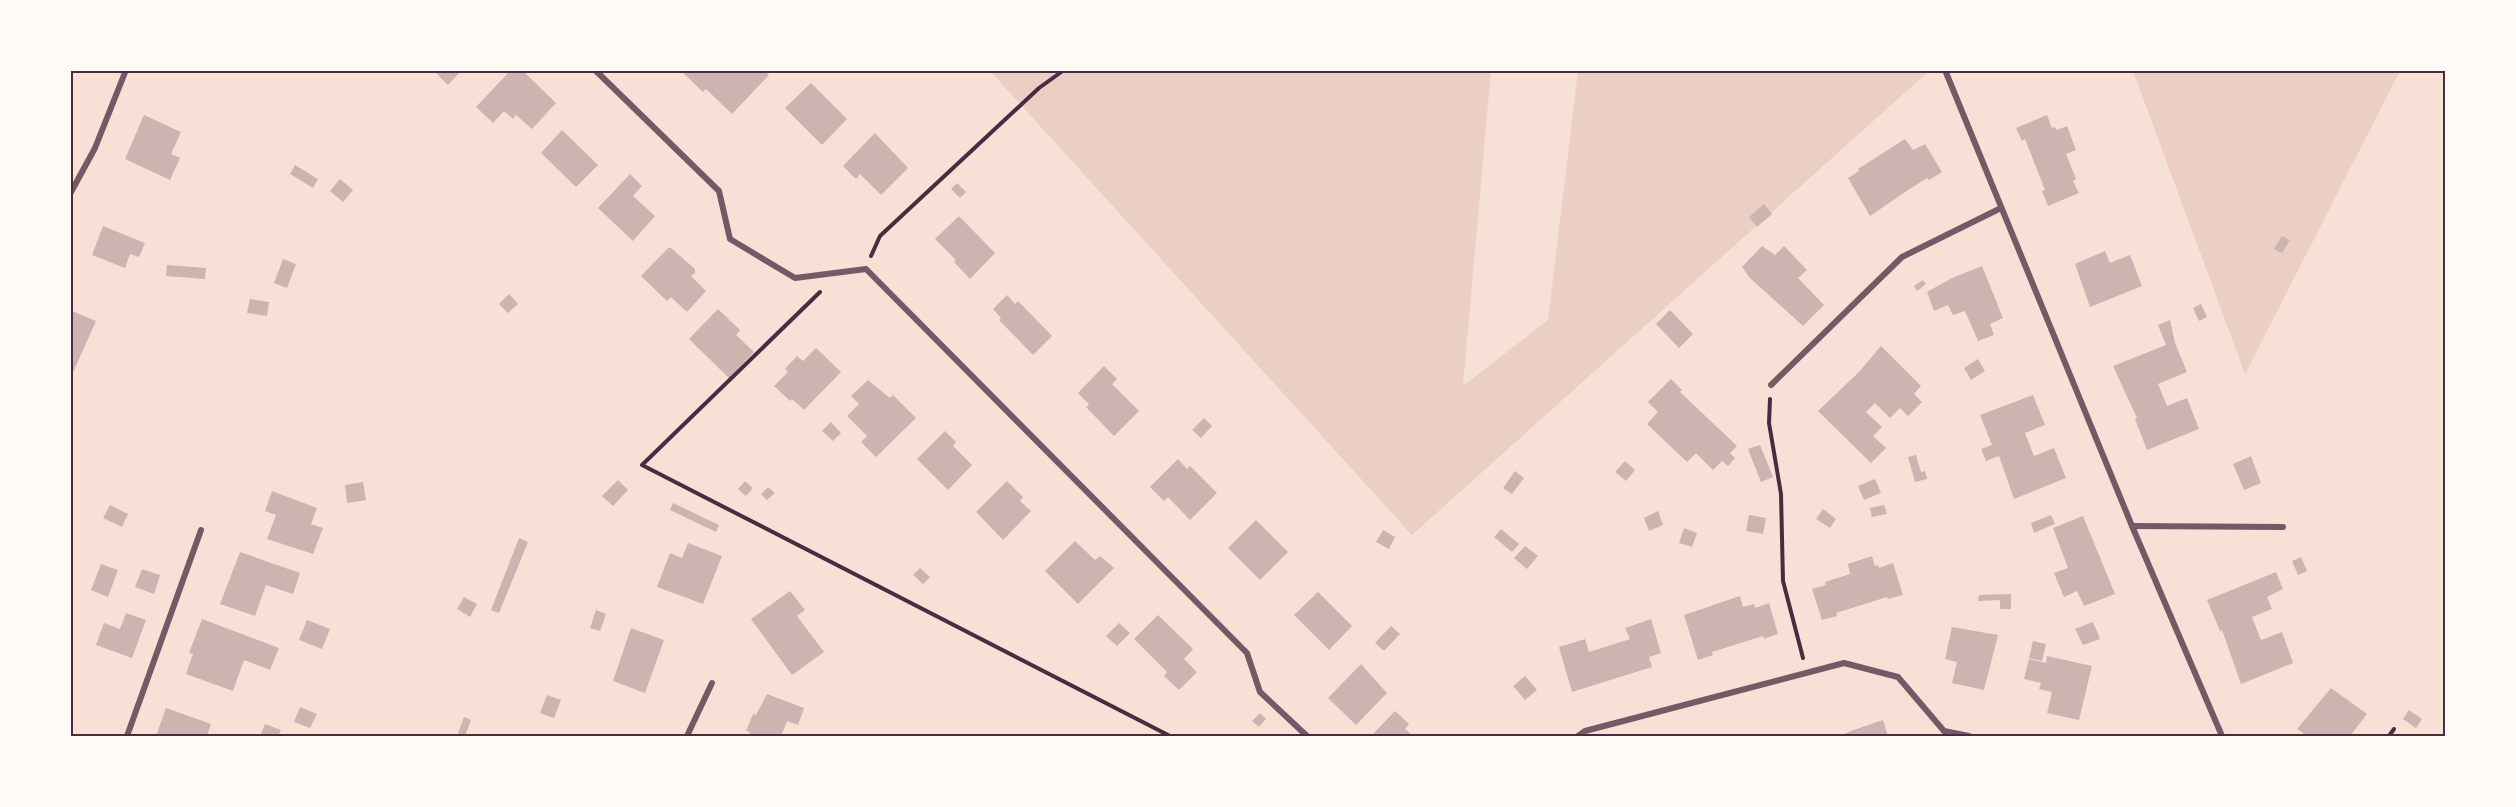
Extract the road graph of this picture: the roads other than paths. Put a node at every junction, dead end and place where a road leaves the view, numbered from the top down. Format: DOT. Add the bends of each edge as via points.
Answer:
graph roads {
  1 [pos="126,70"];
  2 [pos="595,70"];
  3 [pos="1945,70"];
  4 [pos="70,194"];
  5 [pos="2001,208"];
  6 [pos="1771,385"];
  7 [pos="2132,526"];
  8 [pos="2283,527"];
  9 [pos="201,530"];
  10 [pos="712,682"];
  11 [pos="127,736"];
  12 [pos="687,736"];
  13 [pos="1307,736"];
  14 [pos="1578,736"];
  15 [pos="1969,736"];
  16 [pos="2222,736"];
  1 -- 4 [label="street" via="95,148"];
  2 -- 13 [label="street" via="719,191 730,239 795,278 866,269 1247,653 1260,692"];
  3 -- 5 [label="street"];
  5 -- 6 [label="street" via="1902,257"];
  5 -- 7 [label="street"];
  7 -- 8 [label="street"];
  7 -- 16 [label="street"];
  9 -- 11 [label="street"];
  10 -- 12 [label="street"];
  14 -- 15 [label="street" via="1844,663 1898,677 1944,731"];
}
